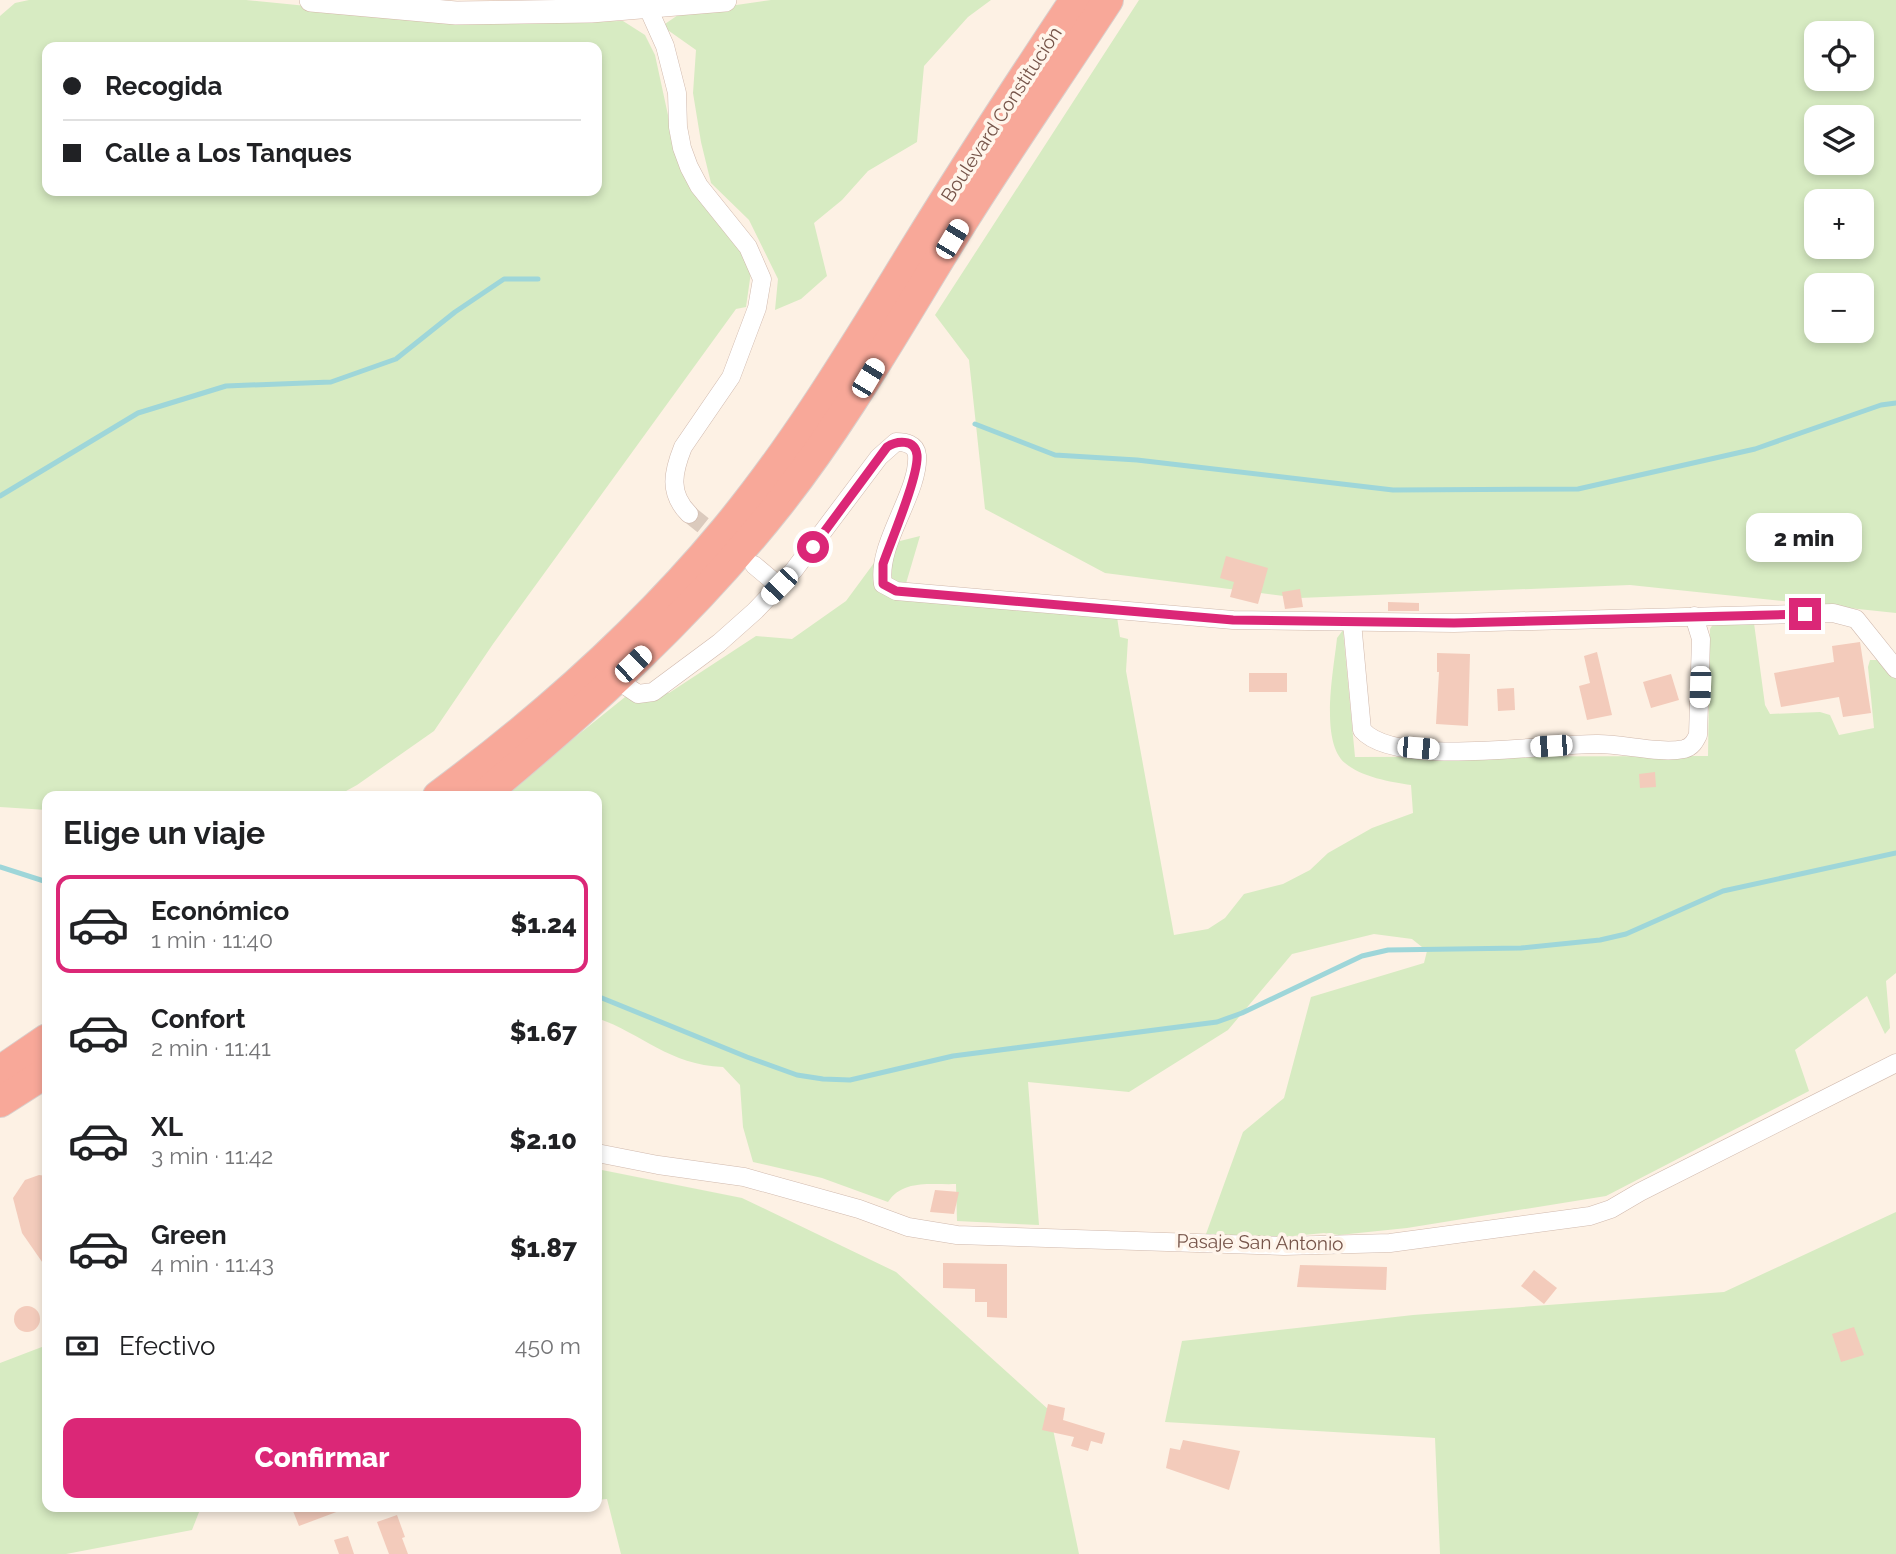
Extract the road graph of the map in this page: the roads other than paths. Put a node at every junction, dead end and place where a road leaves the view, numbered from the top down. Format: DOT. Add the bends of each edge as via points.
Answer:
graph roads {
  1 [pos="311,0"];
  2 [pos="724,0"];
  3 [pos="1075,0"];
  4 [pos="1108,0"];
  5 [pos="648,8"];
  6 [pos="689,514"];
  7 [pos="754,565"];
  8 [pos="779,586"];
  9 [pos="1694,617"];
  10 [pos="1352,621"];
  11 [pos="1889,647"];
  12 [pos="1896,669"];
  13 [pos="617,680"];
  14 [pos="445,791"];
  15 [pos="488,791"];
  16 [pos="42,1042"];
  17 [pos="1896,1063"];
  18 [pos="0,1071"];
  19 [pos="42,1075"];
  20 [pos="0,1102"];
  21 [pos="602,1154"];
  1 -- 5 [label="street" via="456,13"];
  2 -- 5 [label="street"];
  3 -- 14 [label="highway, Boulevard Constitución" via="836,376 725,531 584,675"];
  4 -- 13 [label="highway, Boulevard Constitución" via="814,458 745,546"];
  5 -- 6 [label="street" via="665,46 689,167 706,196 748,247 762,279 757,309 731,377 678,460 673,485 680,505"];
  7 -- 8 [label="street"];
  8 -- 10 [label="street" via="887,447 905,442 917,454 914,473 881,575 883,584 896,591 1233,620"];
  8 -- 13 [label="street" via="719,643 653,692 638,694"];
  9 -- 10 [label="street"];
  9 -- 10 [label="street" via="1701,639 1698,734 1695,743 1682,750 1598,744 1445,751 1378,742 1362,730"];
  9 -- 11 [label="street" via="1844,614"];
  11 -- 12 [label="street"];
  13 -- 15 [label="highway, Boulevard Constitución"];
  16 -- 18 [label="highway"];
  17 -- 21 [label="street, Pasaje San Antonio" via="1611,1209 1590,1216 1390,1243 1284,1245 957,1235 908,1227 744,1177"];
  19 -- 20 [label="highway"];
}
